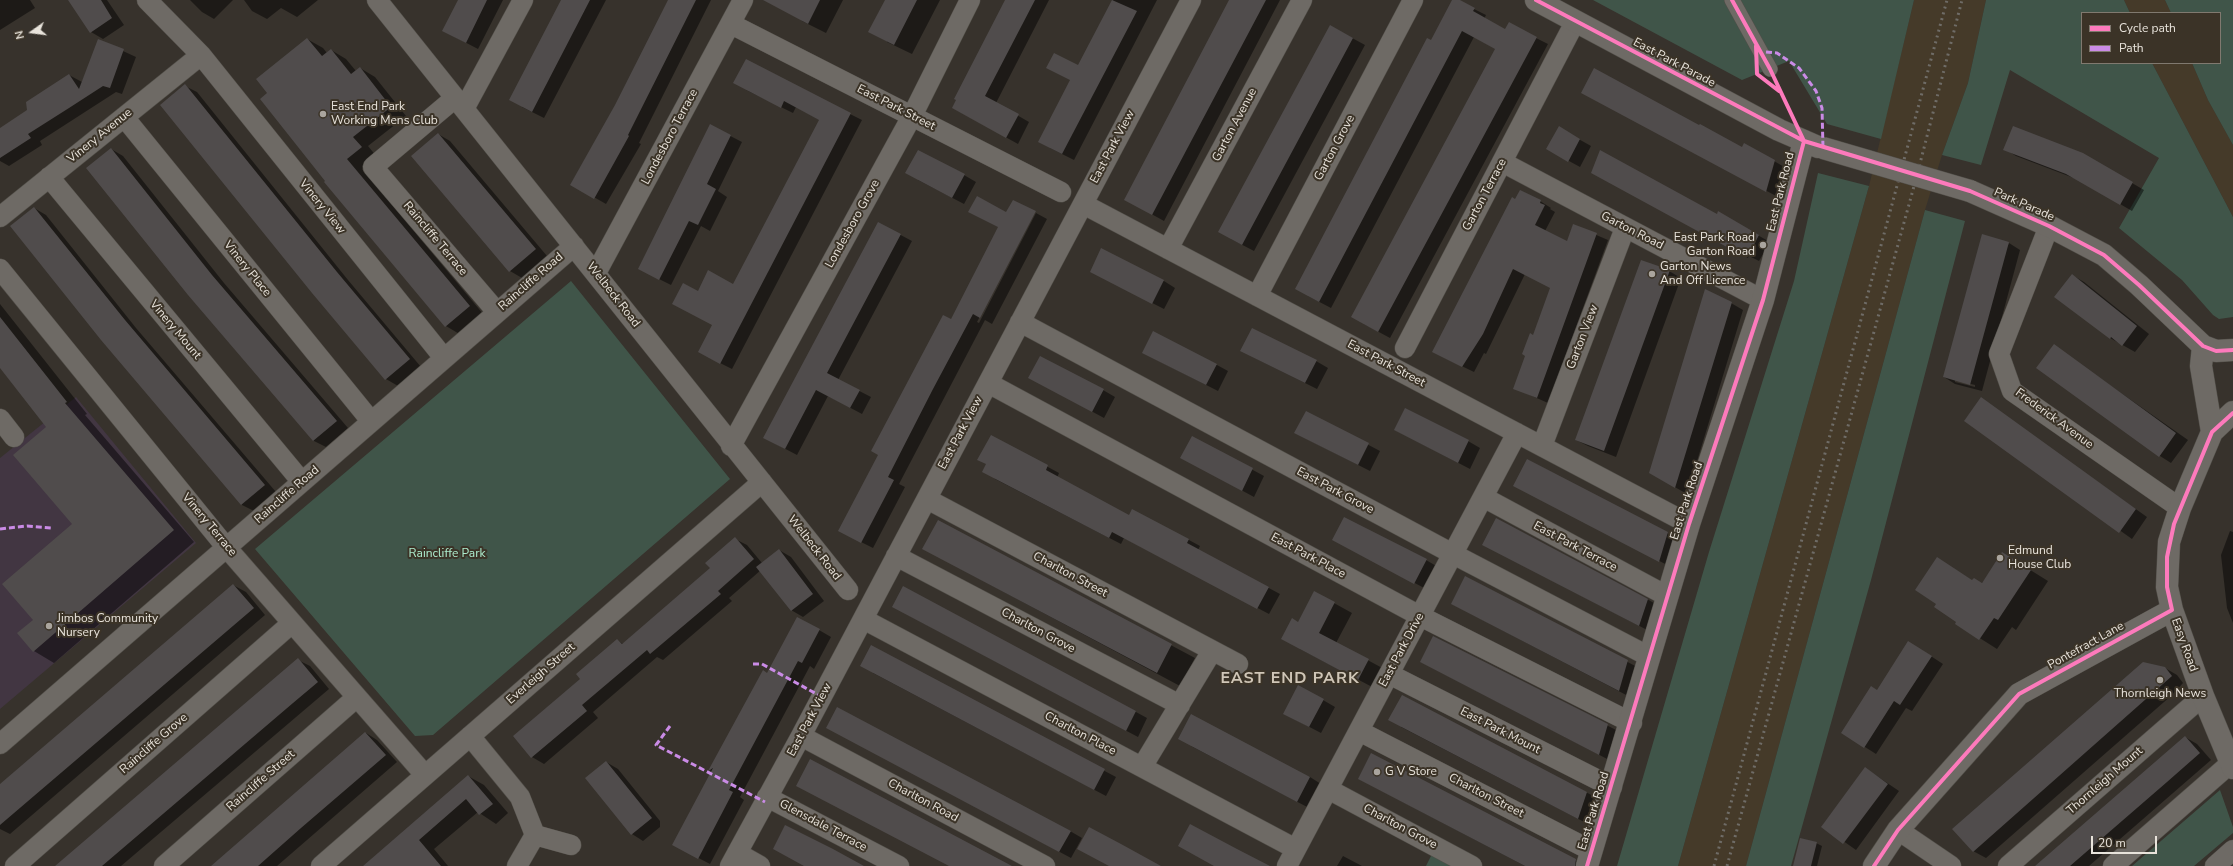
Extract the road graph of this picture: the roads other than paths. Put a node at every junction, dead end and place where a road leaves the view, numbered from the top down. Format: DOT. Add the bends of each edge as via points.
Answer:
graph roads {
  1 [pos="147,0"];
  2 [pos="377,0"];
  3 [pos="523,0"];
  4 [pos="743,0"];
  5 [pos="970,0"];
  6 [pos="1191,0"];
  7 [pos="1302,0"];
  8 [pos="1413,0"];
  9 [pos="1536,0"];
  10 [pos="1732,0"];
  11 [pos="1575,22"];
  12 [pos="731,24"];
  13 [pos="201,56"];
  14 [pos="1770,69"];
  15 [pos="459,104"];
  16 [pos="912,116"];
  17 [pos="124,117"];
  18 [pos="1813,145"];
  19 [pos="1502,162"];
  20 [pos="49,178"];
  21 [pos="1060,192"];
  22 [pos="1083,204"];
  23 [pos="0,217"];
  24 [pos="2049,226"];
  25 [pos="1625,228"];
  26 [pos="574,246"];
  27 [pos="1168,249"];
  28 [pos="0,269"];
  29 [pos="596,273"];
  30 [pos="1257,296"];
  31 [pos="1763,300"];
  32 [pos="497,312"];
  33 [pos="1020,322"];
  34 [pos="2203,346"];
  35 [pos="1404,348"];
  36 [pos="2233,350"];
  37 [pos="444,358"];
  38 [pos="988,383"];
  39 [pos="2233,412"];
  40 [pos="0,418"];
  41 [pos="371,421"];
  42 [pos="2212,432"];
  43 [pos="1517,433"];
  44 [pos="14,436"];
  45 [pos="731,446"];
  46 [pos="1542,446"];
  47 [pos="302,482"];
  48 [pos="762,482"];
  49 [pos="1483,497"];
  50 [pos="927,499"];
  51 [pos="2180,508"];
  52 [pos="1690,524"];
  53 [pos="226,547"];
  54 [pos="1452,554"];
  55 [pos="896,556"];
  56 [pos="848,590"];
  57 [pos="1667,596"];
  58 [pos="2172,610"];
  59 [pos="1420,616"];
  60 [pos="863,619"];
  61 [pos="292,623"];
  62 [pos="1212,651"];
  63 [pos="1650,657"];
  64 [pos="1238,664"];
  65 [pos="1389,674"];
  66 [pos="2203,696"];
  67 [pos="357,697"];
  68 [pos="1180,705"];
  69 [pos="1632,722"];
  70 [pos="1359,731"];
  71 [pos="470,736"];
  72 [pos="801,736"];
  73 [pos="0,744"];
  74 [pos="2232,765"];
  75 [pos="1142,767"];
  76 [pos="425,775"];
  77 [pos="1612,787"];
  78 [pos="1328,789"];
  79 [pos="767,797"];
  80 [pos="1898,830"];
  81 [pos="536,835"];
  82 [pos="571,845"];
  83 [pos="2233,850"];
  84 [pos="1292,857"];
  85 [pos="1590,858"];
  86 [pos="734,860"];
  87 [pos="15,866"];
  88 [pos="164,866"];
  89 [pos="321,866"];
  90 [pos="517,866"];
  91 [pos="760,866"];
  92 [pos="899,866"];
  93 [pos="1045,866"];
  94 [pos="1472,866"];
  95 [pos="1874,866"];
  96 [pos="1951,866"];
  97 [pos="2008,866"];
  98 [pos="2113,866"];
  99 [pos="2215,866"];
  1 -- 13 [label="street, Vinery View"];
  2 -- 15 [label="street, Welbeck Road"];
  3 -- 15 [label="street"];
  4 -- 12 [label="street, Londesboro Terrace"];
  5 -- 16 [label="street, Londesboro Grove"];
  6 -- 22 [label="street, East Park View"];
  7 -- 27 [label="street, Garton Avenue"];
  8 -- 30 [label="street, Garton Grove"];
  9 -- 11 [label="street, East Park Parade"];
  10 -- 14 [label="street"];
  11 -- 18 [label="street, East Park Parade"];
  11 -- 19 [label="street, Garton Terrace"];
  12 -- 16 [label="street, East Park Street"];
  12 -- 29 [label="street, Londesboro Terrace"];
  13 -- 17 [label="street, Vinery Avenue"];
  13 -- 37 [label="street, Vinery View"];
  15 -- 26 [label="street, Welbeck Road"];
  15 -- 32 [label="street, Raincliffe Terrace" via="373,167"];
  16 -- 21 [label="street, East Park Street"];
  16 -- 45 [label="street, Londesboro Grove"];
  17 -- 20 [label="street, Vinery Avenue"];
  17 -- 41 [label="street, Vinery Place"];
  18 -- 24 [label="street, Park Parade, bridge" via="1970,191"];
  18 -- 31 [label="street, East Park Road"];
  19 -- 25 [label="street, Garton Road"];
  19 -- 35 [label="street, Garton Terrace"];
  20 -- 23 [label="street, Vinery Avenue"];
  20 -- 47 [label="street, Vinery Mount"];
  22 -- 27 [label="street, East Park Street"];
  22 -- 33 [label="street, East Park View"];
  24 -- 34 [label="street, Park Parade" via="2104,255"];
  24 -- 51 [label="street, Frederick Avenue" via="1998,354 2012,391"];
  25 -- 31 [label="street, Garton Road"];
  25 -- 46 [label="street, Garton View"];
  26 -- 29 [label="street, Welbeck Road"];
  26 -- 32 [label="street, Raincliffe Road"];
  27 -- 30 [label="street, East Park Street"];
  28 -- 53 [label="street, Vinery Terrace"];
  29 -- 45 [label="street, Welbeck Road"];
  30 -- 43 [label="street, East Park Street"];
  31 -- 52 [label="street, East Park Road"];
  32 -- 37 [label="street, Raincliffe Road"];
  33 -- 38 [label="street, East Park View"];
  33 -- 54 [label="street, East Park Grove"];
  34 -- 36 [label="street" via="2216,351"];
  34 -- 42 [label="street" via="2201,366"];
  37 -- 41 [label="street, Raincliffe Road"];
  38 -- 50 [label="street, East Park View"];
  38 -- 59 [label="street, East Park Place"];
  39 -- 42 [label="street"];
  40 -- 44 [label="street"];
  41 -- 47 [label="street, Raincliffe Road"];
  42 -- 51 [label="street"];
  43 -- 46 [label="street, East Park Street"];
  43 -- 49 [label="street, East Park Drive"];
  45 -- 48 [label="street, Welbeck Road"];
  46 -- 52 [label="street, East Park Street"];
  47 -- 53 [label="street, Raincliffe Road"];
  48 -- 56 [label="street, Welbeck Road"];
  48 -- 71 [label="street, Everleigh Street"];
  49 -- 54 [label="street, East Park Drive"];
  49 -- 57 [label="street, East Park Terrace"];
  50 -- 55 [label="street, East Park View"];
  50 -- 62 [label="street, Charlton Street"];
  51 -- 58 [label="street" via="2167,557 2167,587"];
  52 -- 57 [label="street, East Park Road"];
  53 -- 61 [label="street, Vinery Terrace"];
  53 -- 73 [label="street, Raincliffe Road"];
  54 -- 59 [label="street, East Park Drive"];
  54 -- 63 [label="street, East Park Grove"];
  55 -- 60 [label="street, East Park View"];
  55 -- 68 [label="street, Charlton Grove"];
  57 -- 63 [label="street, East Park Road"];
  58 -- 66 [label="street, Easy Road"];
  58 -- 80 [label="street, Pontefract Lane" via="2019,694"];
  59 -- 65 [label="street, East Park Drive"];
  59 -- 69 [label="street, East Park Place"];
  60 -- 72 [label="street, East Park View"];
  60 -- 75 [label="street, Charlton Place"];
  61 -- 67 [label="street, Vinery Terrace"];
  61 -- 87 [label="street, Raincliffe Grove"];
  62 -- 64 [label="street, Charlton Street"];
  62 -- 68 [label="street"];
  63 -- 69 [label="street, East Park Road"];
  65 -- 70 [label="street, East Park Drive"];
  65 -- 77 [label="street, East Park Mount"];
  66 -- 74 [label="street, Easy Road"];
  66 -- 97 [label="street, Thornleigh Mount"];
  67 -- 76 [label="street, Vinery Terrace"];
  67 -- 88 [label="street, Raincliffe Street"];
  68 -- 75 [label="street"];
  69 -- 77 [label="street, East Park Road"];
  70 -- 78 [label="street, East Park Drive"];
  70 -- 85 [label="street, Charlton Street"];
  71 -- 76 [label="street, Everleigh Street"];
  71 -- 81 [label="street" via="520,796"];
  72 -- 79 [label="street, East Park View"];
  72 -- 93 [label="street, Charlton Road"];
  74 -- 98 [label="street"];
  75 -- 84 [label="street, Charlton Place"];
  76 -- 89 [label="street, Everleigh Street"];
  77 -- 85 [label="street, East Park Road"];
  78 -- 84 [label="street, East Park Drive"];
  78 -- 94 [label="street, Charlton Grove"];
  79 -- 86 [label="street, East Park View"];
  79 -- 92 [label="street, Glensdale Terrace"];
  80 -- 95 [label="street, Pontefract Lane"];
  80 -- 96 [label="street"];
  81 -- 82 [label="street"];
  81 -- 90 [label="street"];
  83 -- 99 [label="street"];
  86 -- 91 [label="street"];
}
